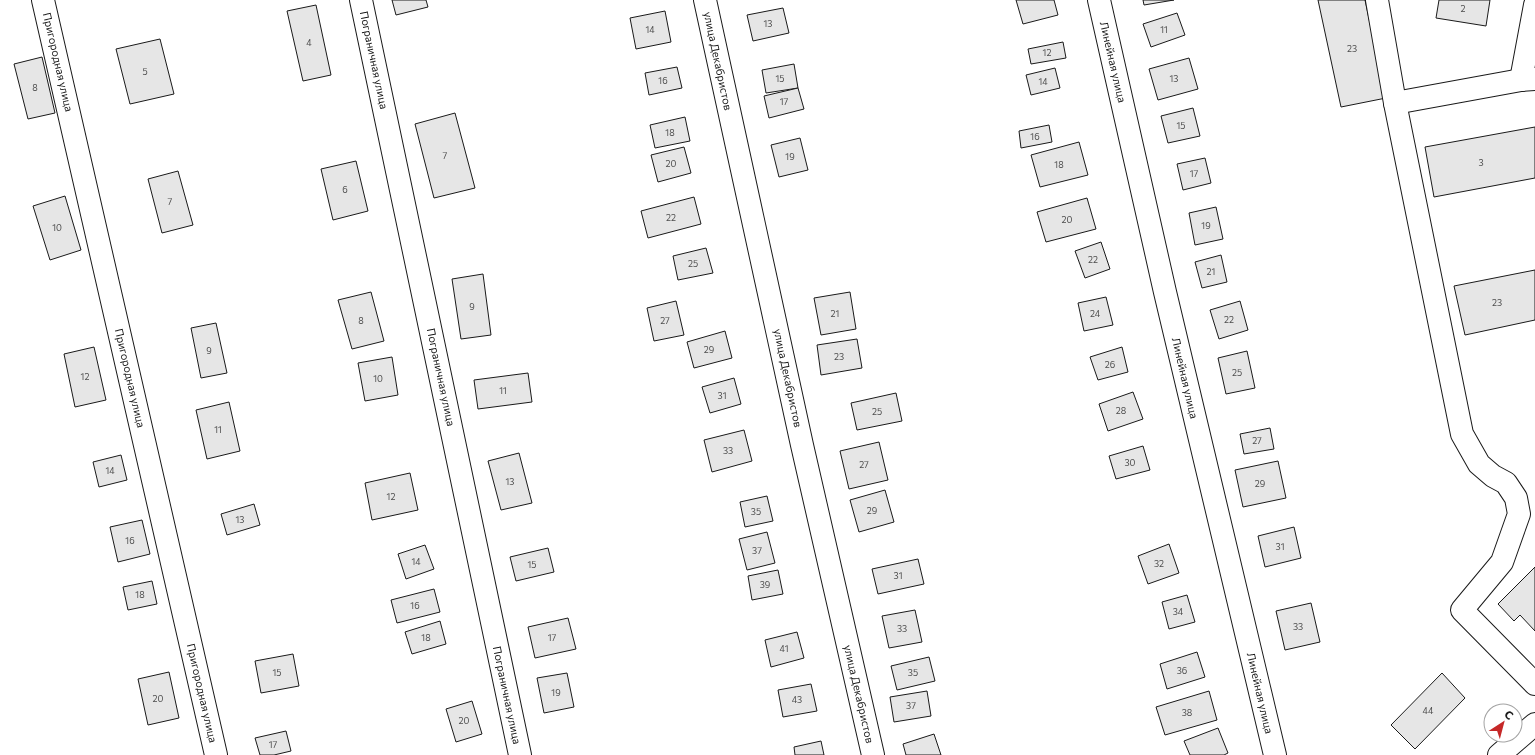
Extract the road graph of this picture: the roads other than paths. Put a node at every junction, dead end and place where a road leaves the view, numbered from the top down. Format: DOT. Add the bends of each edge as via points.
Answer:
graph roads {
  1 [pos="44,0"];
  2 [pos="361,0"];
  3 [pos="705,0"];
  4 [pos="1099,0"];
  5 [pos="1377,0"];
  6 [pos="1535,5"];
  7 [pos="1528,79"];
  8 [pos="1395,103"];
  9 [pos="1535,684"];
  10 [pos="1535,724"];
  11 [pos="216,755"];
  12 [pos="520,755"];
  13 [pos="873,755"];
  14 [pos="1275,755"];
  15 [pos="1499,755"];
  1 -- 11 [label="street, Пригородная улица"];
  2 -- 12 [label="street, Пограничная улица"];
  3 -- 13 [label="street, улица Декабристов"];
  4 -- 14 [label="street, Линейная улица"];
  5 -- 8 [label="street"];
  6 -- 7 [label="street"];
  7 -- 8 [label="street"];
  8 -- 9 [label="street" via="1462,434 1479,464 1506,483 1516,498 1519,514 1502,562 1462,610"];
  10 -- 15 [label="street"];
}
